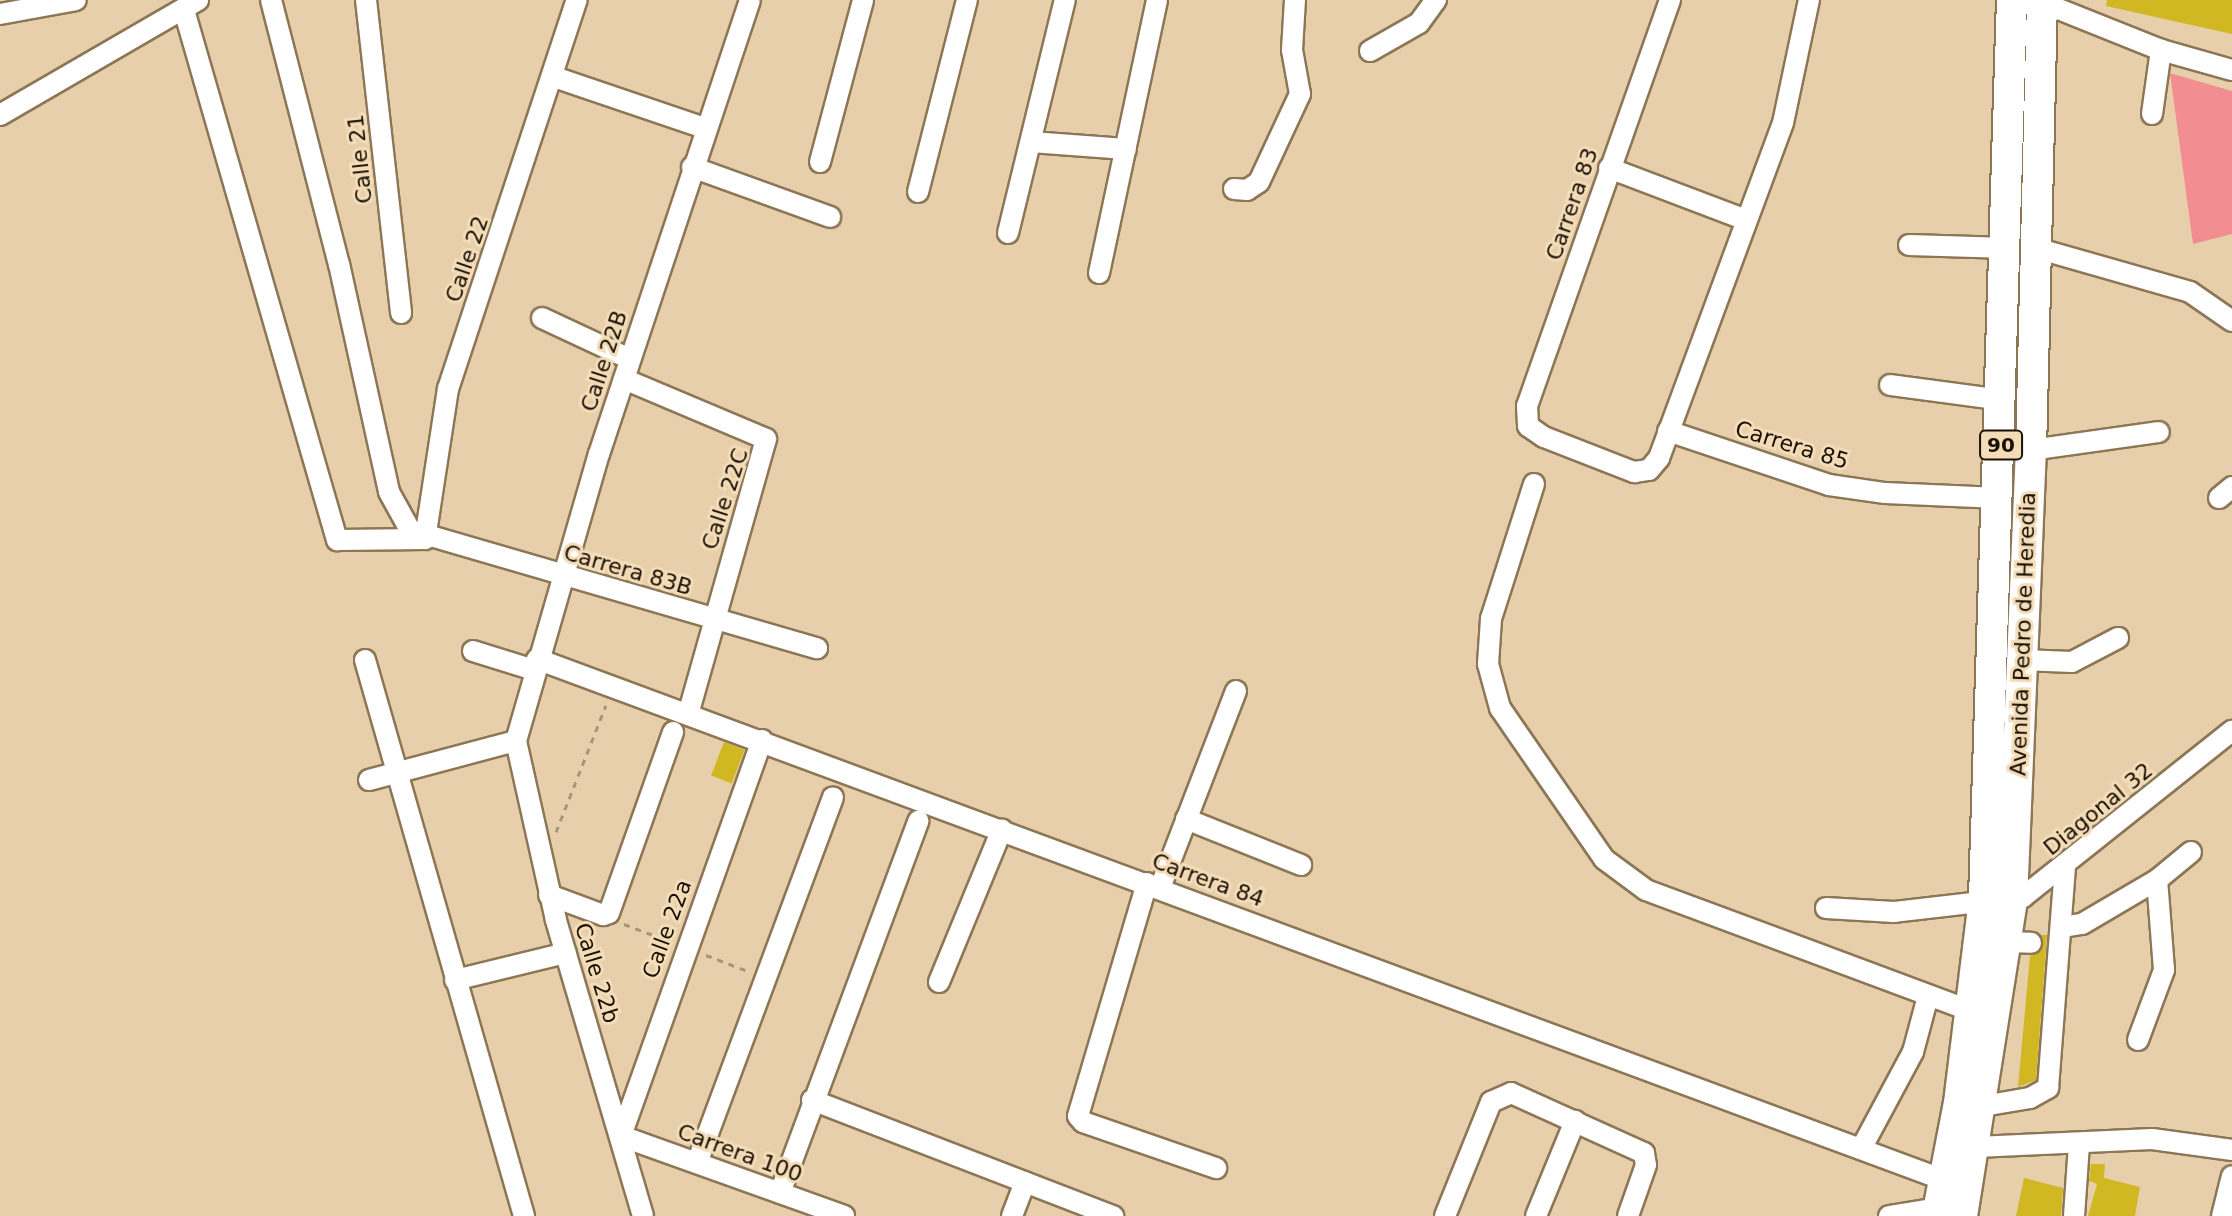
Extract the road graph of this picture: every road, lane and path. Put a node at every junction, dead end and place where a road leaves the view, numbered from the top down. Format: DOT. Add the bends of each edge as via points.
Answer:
graph roads {
  1 [pos="76,0"];
  2 [pos="271,0"];
  3 [pos="366,0"];
  4 [pos="577,0"];
  5 [pos="750,0"];
  6 [pos="863,0"];
  7 [pos="967,0"];
  8 [pos="1065,0"];
  9 [pos="1157,0"];
  10 [pos="1295,0"];
  11 [pos="1436,0"];
  12 [pos="1670,0"];
  13 [pos="1809,0"];
  14 [pos="2012,0"];
  15 [pos="2040,1"];
  16 [pos="191,5"];
  17 [pos="0,14"];
  18 [pos="2161,50"];
  19 [pos="1370,51"];
  20 [pos="2232,70"];
  21 [pos="554,77"];
  22 [pos="2152,114"];
  23 [pos="0,115"];
  24 [pos="705,128"];
  25 [pos="1031,142"];
  26 [pos="1126,149"];
  27 [pos="820,162"];
  28 [pos="692,167"];
  29 [pos="1609,168"];
  30 [pos="1234,189"];
  31 [pos="918,192"];
  32 [pos="830,217"];
  33 [pos="1746,220"];
  34 [pos="1008,233"];
  35 [pos="1909,245"];
  36 [pos="2022,248"];
  37 [pos="1099,273"];
  38 [pos="401,313"];
  39 [pos="542,318"];
  40 [pos="2232,321"];
  41 [pos="627,369"];
  42 [pos="1890,385"];
  43 [pos="2003,400"];
  44 [pos="1668,431"];
  45 [pos="2159,432"];
  46 [pos="2031,450"];
  47 [pos="1534,484"];
  48 [pos="1999,498"];
  49 [pos="425,539"];
  50 [pos="564,577"];
  51 [pos="712,618"];
  52 [pos="2118,638"];
  53 [pos="817,648"];
  54 [pos="473,651"];
  55 [pos="365,660"];
  56 [pos="2022,660"];
  57 [pos="535,665"];
  58 [pos="613,687"];
  59 [pos="1236,691"];
  60 [pos="689,712"];
  61 [pos="2232,731"];
  62 [pos="673,732"];
  63 [pos="762,740"];
  64 [pos="516,741"];
  65 [pos="399,772"];
  66 [pos="369,780"];
  67 [pos="833,797"];
  68 [pos="1186,819"];
  69 [pos="918,821"];
  70 [pos="1002,829"];
  71 [pos="2191,852"];
  72 [pos="1301,865"];
  73 [pos="542,866"];
  74 [pos="2065,867"];
  75 [pos="2157,880"];
  76 [pos="1153,886"];
  77 [pos="549,895"];
  78 [pos="1998,900"];
  79 [pos="1826,908"];
  80 [pos="2042,940"];
  81 [pos="566,953"];
  82 [pos="455,980"];
  83 [pos="939,982"];
  84 [pos="1928,996"];
  85 [pos="1972,1011"];
  86 [pos="2138,1040"];
  87 [pos="812,1100"];
  88 [pos="1983,1106"];
  89 [pos="1575,1121"];
  90 [pos="621,1136"];
  91 [pos="2079,1144"];
  92 [pos="1976,1147"];
  93 [pos="1861,1149"];
  94 [pos="2232,1150"];
  95 [pos="697,1163"];
  96 [pos="1216,1168"];
  97 [pos="2232,1176"];
  98 [pos="1025,1182"];
  99 [pos="780,1193"];
  100 [pos="1945,1205"];
  101 [pos="1896,1215"];
  102 [pos="524,1216"];
  103 [pos="643,1216"];
  104 [pos="844,1216"];
  105 [pos="1012,1216"];
  106 [pos="1113,1216"];
  107 [pos="1445,1216"];
  108 [pos="1536,1216"];
  109 [pos="1628,1216"];
  110 [pos="2074,1216"];
  111 [pos="2222,1216"];
  1 -- 17 [label="street"];
  2 -- 49 [label="street" via="339,264 389,492 410,530"];
  3 -- 38 [label="street, Calle 21"];
  4 -- 21 [label="street, Calle 22"];
  5 -- 24 [label="street, Calle 22B"];
  6 -- 27 [label="street"];
  7 -- 31 [label="street"];
  8 -- 25 [label="street"];
  9 -- 26 [label="street"];
  10 -- 30 [label="street" via="1291,28 1300,94 1259,182 1247,190"];
  11 -- 19 [label="street" via="1419,23"];
  12 -- 29 [label="street, Carrera 83"];
  13 -- 33 [label="street" via="1783,123"];
  14 -- 36 [label="highway, Avenida Pedro de Heredia / 90"];
  15 -- 18 [label="street"];
  15 -- 36 [label="highway, Avenida Pedro de Heredia / 90"];
  16 -- 23 [label="street"];
  16 -- 49 [label="street, Carrera 83B" via="337,540"];
  18 -- 20 [label="street"];
  18 -- 22 [label="street"];
  21 -- 24 [label="street"];
  21 -- 49 [label="street, Calle 22" via="448,389"];
  24 -- 28 [label="street, Calle 22B"];
  25 -- 26 [label="street"];
  25 -- 34 [label="street"];
  26 -- 37 [label="street"];
  28 -- 32 [label="street"];
  28 -- 41 [label="street, Calle 22B"];
  29 -- 33 [label="street"];
  29 -- 44 [label="street, Carrera 83" via="1527,406 1528,426 1634,472 1649,470"];
  33 -- 44 [label="street"];
  35 -- 36 [label="street"];
  36 -- 40 [label="street" via="2190,292"];
  36 -- 43 [label="highway, Avenida Pedro de Heredia / 90"];
  36 -- 46 [label="highway, Avenida Pedro de Heredia / 90"];
  39 -- 41 [label="street"];
  41 -- 50 [label="street, Calle 22B"];
  41 -- 51 [label="street, Calle 22C" via="766,439"];
  42 -- 43 [label="street"];
  43 -- 48 [label="highway, Avenida Pedro de Heredia / 90"];
  44 -- 48 [label="street, Carrera 85" via="1829,485"];
  45 -- 46 [label="street"];
  46 -- 56 [label="highway, Avenida Pedro de Heredia / 90"];
  47 -- 84 [label="street" via="1491,619 1488,664 1500,708 1599,852 1646,890"];
  48 -- 78 [label="highway, Avenida Pedro de Heredia / 90"];
  49 -- 50 [label="street, Carrera 83B"];
  50 -- 51 [label="street, Carrera 83B"];
  50 -- 57 [label="street, Calle 22B"];
  51 -- 53 [label="street, Carrera 83B"];
  51 -- 60 [label="street, Calle 22C"];
  52 -- 56 [label="street" via="2072,662"];
  54 -- 57 [label="street, Carrera 84"];
  55 -- 65 [label="street"];
  56 -- 78 [label="highway, Avenida Pedro de Heredia / 90"];
  57 -- 58 [label="street, Carrera 84"];
  57 -- 64 [label="street, Calle 22B"];
  58 -- 60 [label="street, Carrera 84"];
  58 -- 73 [label="path"];
  59 -- 68 [label="street"];
  60 -- 63 [label="street, Carrera 84"];
  61 -- 74 [label="street, Diagonal 32"];
  62 -- 77 [label="street" via="609,913"];
  63 -- 70 [label="street, Carrera 84"];
  63 -- 90 [label="street, Calle 22a"];
  64 -- 65 [label="street"];
  64 -- 73 [label="street, Calle 22b"];
  65 -- 66 [label="street"];
  65 -- 82 [label="street"];
  67 -- 95 [label="street"];
  68 -- 72 [label="street"];
  68 -- 76 [label="street"];
  69 -- 87 [label="street"];
  70 -- 76 [label="street, Carrera 84"];
  70 -- 83 [label="street"];
  71 -- 75 [label="street"];
  73 -- 77 [label="street, Calle 22b"];
  74 -- 78 [label="street, Diagonal 32"];
  74 -- 80 [label="street"];
  75 -- 80 [label="street" via="2082,924"];
  75 -- 86 [label="street" via="2164,970"];
  76 -- 93 [label="street, Carrera 84"];
  76 -- 96 [label="street" via="1078,1116"];
  77 -- 81 [label="street, Calle 22b"];
  78 -- 79 [label="street" via="1894,912"];
  78 -- 80 [label="highway, Avenida Pedro de Heredia / 90"];
  78 -- 85 [label="highway, Avenida Pedro de Heredia / 90"];
  80 -- 88 [label="highway, Avenida Pedro de Heredia / 90"];
  80 -- 88 [label="street" via="2048,1088 2030,1098"];
  81 -- 82 [label="street"];
  81 -- 90 [label="street, Calle 22b"];
  82 -- 102 [label="street"];
  84 -- 85 [label="street"];
  84 -- 93 [label="street" via="1913,1052"];
  85 -- 100 [label="highway, Avenida Pedro de Heredia / 90"];
  87 -- 98 [label="street"];
  87 -- 99 [label="street"];
  88 -- 92 [label="highway, Avenida Pedro de Heredia / 90"];
  89 -- 107 [label="street" via="1511,1093 1500,1094 1491,1102"];
  89 -- 108 [label="street"];
  89 -- 109 [label="street" via="1644,1153 1646,1165"];
  90 -- 95 [label="street, Carrera 100"];
  90 -- 103 [label="street, Calle 22b"];
  91 -- 92 [label="street"];
  91 -- 94 [label="street" via="2152,1139"];
  91 -- 110 [label="street"];
  92 -- 100 [label="highway, Avenida Pedro de Heredia / 90"];
  93 -- 100 [label="street, Carrera 84"];
  95 -- 99 [label="street, Carrera 100"];
  97 -- 111 [label="street"];
  98 -- 105 [label="street"];
  98 -- 106 [label="street"];
  99 -- 104 [label="street, Carrera 100"];
  100 -- 101 [label="street"];
}
